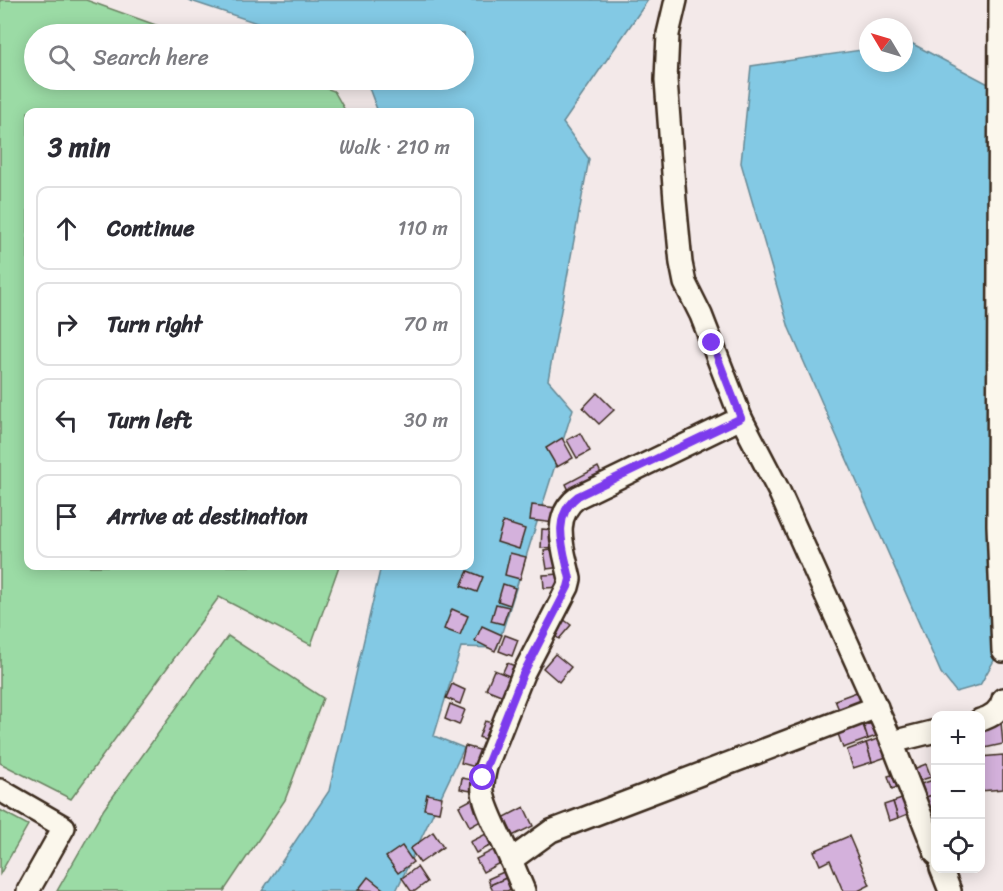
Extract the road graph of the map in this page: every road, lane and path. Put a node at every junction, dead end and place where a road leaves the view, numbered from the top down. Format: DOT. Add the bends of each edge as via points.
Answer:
graph roads {
  1 [pos="676,0"];
  2 [pos="1000,0"];
  3 [pos="741,418"];
  4 [pos="1003,639"];
  5 [pos="1003,651"];
  6 [pos="1003,699"];
  7 [pos="877,707"];
  8 [pos="985,719"];
  9 [pos="931,732"];
  10 [pos="892,742"];
  11 [pos="0,790"];
  12 [pos="931,841"];
  13 [pos="512,860"];
  14 [pos="943,873"];
  15 [pos="28,891"];
  16 [pos="524,891"];
  17 [pos="950,891"];
  1 -- 3 [label="street" via="668,34 666,80 681,263 685,283"];
  2 -- 4 [label="street" via="998,525"];
  3 -- 7 [label="street" via="779,491"];
  3 -- 13 [label="street" via="578,496 564,511 560,531 570,579 568,587 523,674 483,778 486,802"];
  4 -- 5 [label="street"];
  6 -- 8 [label="street" via="1001,707"];
  7 -- 10 [label="street"];
  7 -- 13 [label="street" via="551,831"];
  9 -- 10 [label="street"];
  10 -- 12 [label="street"];
  11 -- 15 [label="street" via="64,826"];
  13 -- 16 [label="street"];
  14 -- 17 [label="street"];
}
